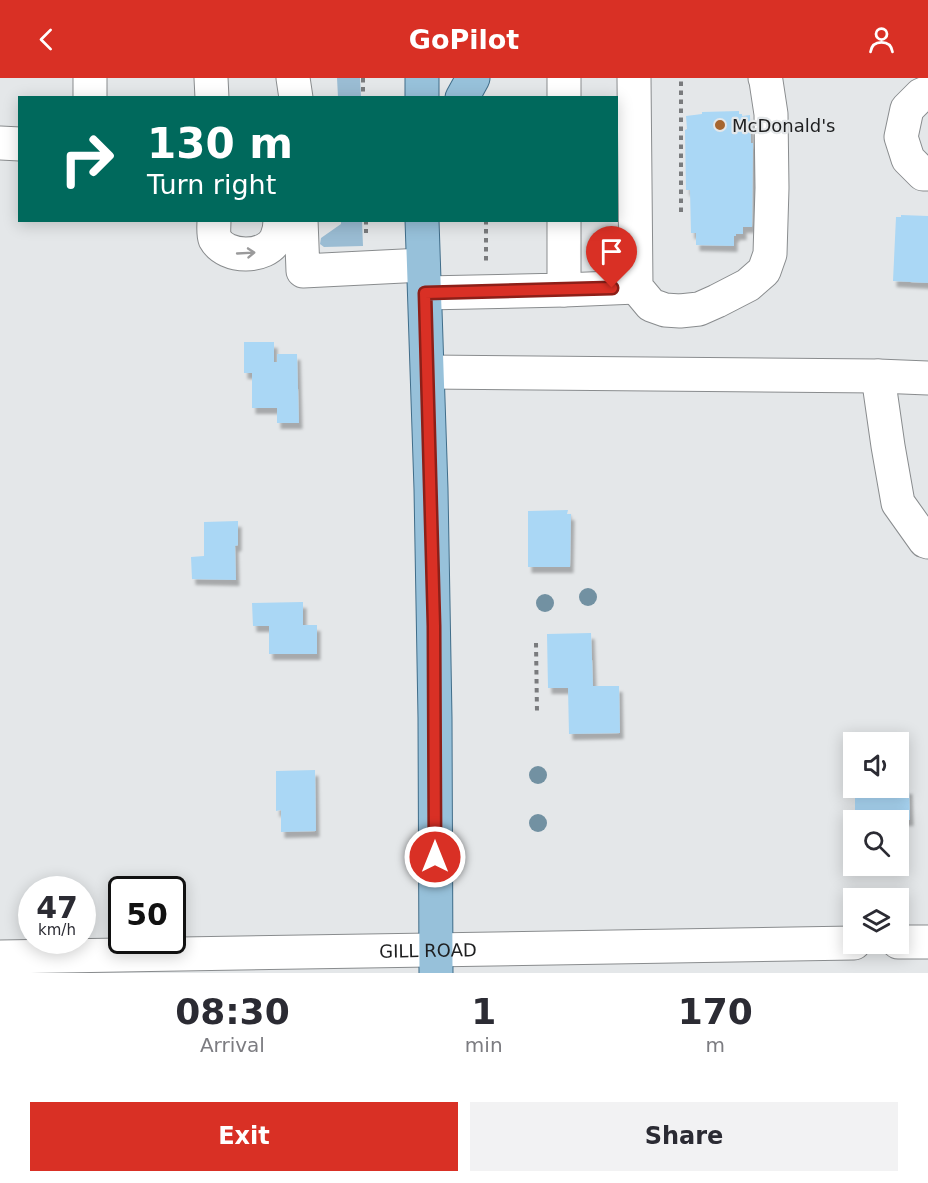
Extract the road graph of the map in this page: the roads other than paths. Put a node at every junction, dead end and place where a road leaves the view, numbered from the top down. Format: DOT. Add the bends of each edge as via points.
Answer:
graph roads {
  1 [pos="90,78"];
  2 [pos="211,78"];
  3 [pos="276,78"];
  4 [pos="293,78"];
  5 [pos="423,78"];
  6 [pos="472,78"];
  7 [pos="564,78"];
  8 [pos="634,78"];
  9 [pos="765,78"];
  10 [pos="928,92"];
  11 [pos="90,96"];
  12 [pos="212,96"];
  13 [pos="277,96"];
  14 [pos="296,96"];
  15 [pos="422,96"];
  16 [pos="463,96"];
  17 [pos="564,96"];
  18 [pos="0,143"];
  19 [pos="18,144"];
  20 [pos="928,174"];
  21 [pos="214,222"];
  22 [pos="280,222"];
  23 [pos="301,222"];
  24 [pos="564,222"];
  25 [pos="424,248"];
  26 [pos="636,287"];
  27 [pos="564,290"];
  28 [pos="428,372"];
  29 [pos="878,376"];
  30 [pos="928,378"];
  31 [pos="913,505"];
  32 [pos="928,542"];
  33 [pos="909,942"];
  34 [pos="928,942"];
  35 [pos="843,944"];
  36 [pos="0,957"];
  37 [pos="436,962"];
  1 -- 11 [label="street"];
  2 -- 12 [label="street"];
  3 -- 13 [label="street"];
  4 -- 14 [label="street"];
  5 -- 15 [label="main road"];
  6 -- 16 [label="main road"];
  7 -- 17 [label="street"];
  8 -- 26 [label="street"];
  9 -- 26 [label="street" via="771,114 772,188 770,254 764,271 748,285 699,309 665,310 651,305"];
  10 -- 20 [label="street" via="907,109 901,138 908,159"];
  18 -- 19 [label="street"];
  21 -- 22 [label="street, one-way" via="214,237 221,247 235,254 265,250 276,241"];
  23 -- 25 [label="street" via="303,271"];
  24 -- 27 [label="street"];
  25 -- 27 [label="street"];
  25 -- 28 [label="main road"];
  26 -- 27 [label="street"];
  28 -- 29 [label="street"];
  28 -- 37 [label="main road"];
  29 -- 30 [label="street"];
  29 -- 31 [label="street" via="888,446"];
  31 -- 32 [label="street"];
  33 -- 34 [label="street"];
  35 -- 37 [label="street, GILL ROAD"];
  36 -- 37 [label="street, GILL ROAD"];
}
